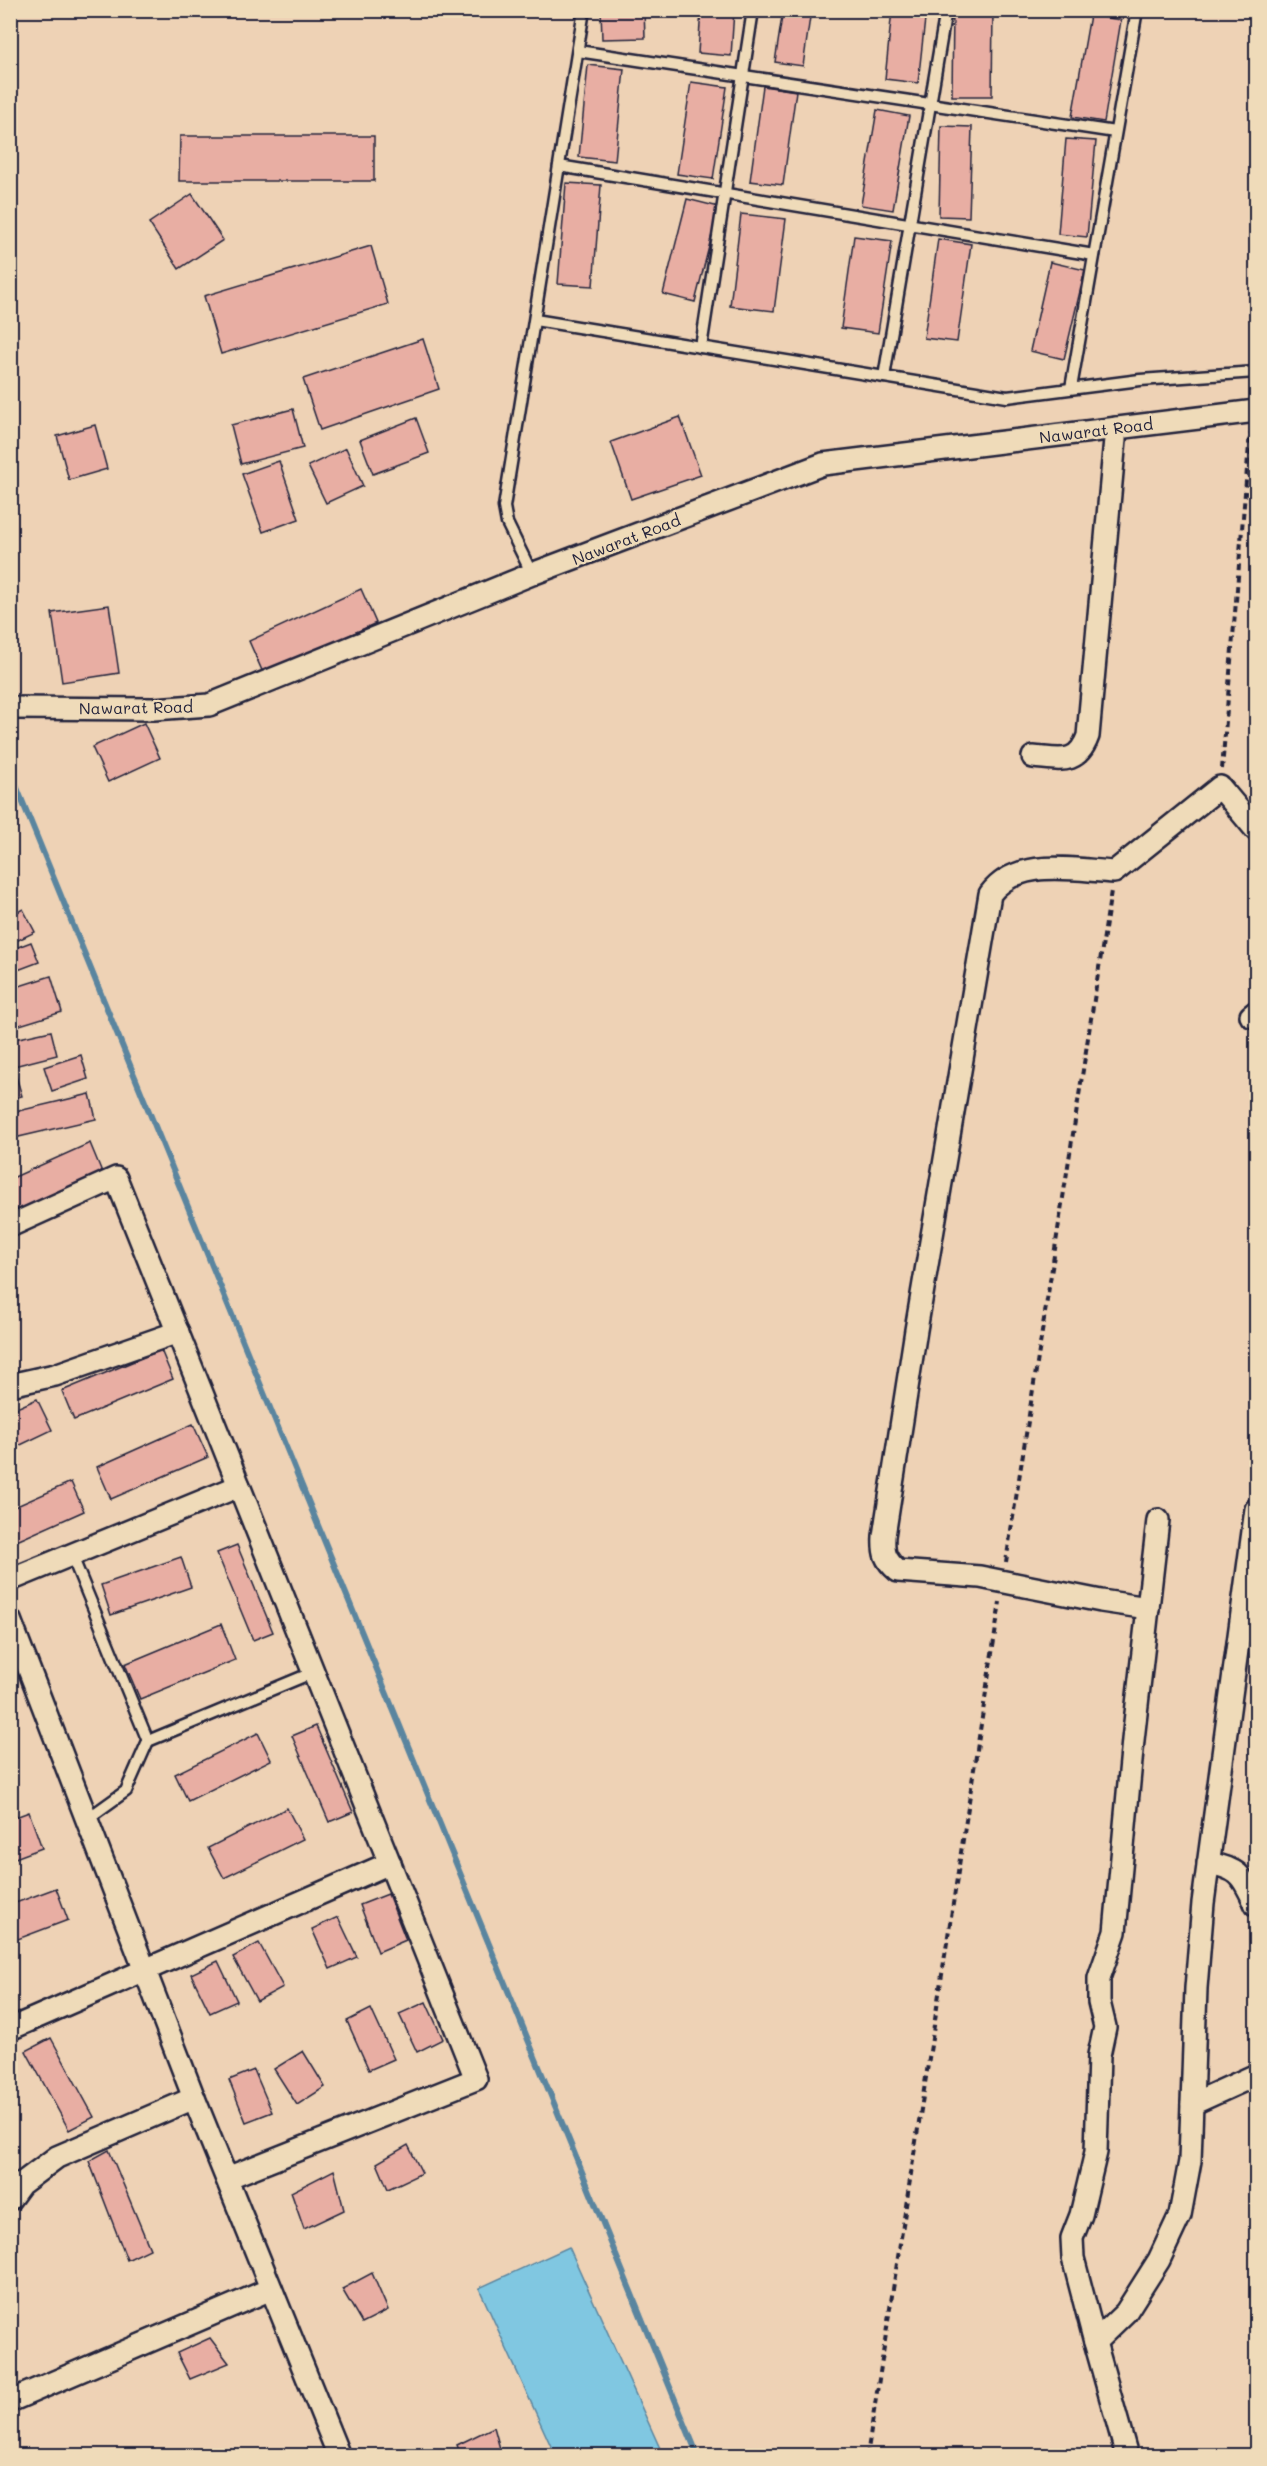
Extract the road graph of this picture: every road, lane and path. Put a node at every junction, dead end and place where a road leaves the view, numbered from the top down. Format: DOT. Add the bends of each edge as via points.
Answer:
graph roads {
  1 [pos="584,10"];
  2 [pos="753,10"];
  3 [pos="946,10"];
  4 [pos="1137,10"];
  5 [pos="578,51"];
  6 [pos="743,76"];
  7 [pos="930,104"];
  8 [pos="1115,132"];
  9 [pos="560,166"];
  10 [pos="725,193"];
  11 [pos="910,224"];
  12 [pos="1094,255"];
  13 [pos="535,320"];
  14 [pos="701,347"];
  15 [pos="1257,372"];
  16 [pos="884,377"];
  17 [pos="1071,388"];
  18 [pos="1254,411"];
  19 [pos="1116,428"];
  20 [pos="532,574"];
  21 [pos="10,708"];
  22 [pos="1033,757"];
  23 [pos="1220,787"];
  24 [pos="1257,830"];
  25 [pos="1114,872"];
  26 [pos="10,1226"];
  27 [pos="178,1332"];
  28 [pos="10,1385"];
  29 [pos="239,1486"];
  30 [pos="1257,1509"];
  31 [pos="1158,1520"];
  32 [pos="1254,1551"];
  33 [pos="72,1556"];
  34 [pos="10,1580"];
  35 [pos="1003,1581"];
  36 [pos="1148,1608"];
  37 [pos="10,1620"];
  38 [pos="314,1672"];
  39 [pos="148,1741"];
  40 [pos="87,1819"];
  41 [pos="390,1863"];
  42 [pos="1208,1863"];
  43 [pos="1257,1905"];
  44 [pos="145,1971"];
  45 [pos="10,2029"];
  46 [pos="1257,2075"];
  47 [pos="194,2098"];
  48 [pos="1192,2104"];
  49 [pos="227,2178"];
  50 [pos="10,2199"];
  51 [pos="271,2289"];
  52 [pos="1095,2342"];
  53 [pos="10,2400"];
  54 [pos="339,2456"];
  55 [pos="867,2456"];
  56 [pos="1127,2456"];
  1 -- 5 [label="lane"];
  2 -- 6 [label="lane"];
  3 -- 7 [label="lane"];
  4 -- 8 [label="lane"];
  5 -- 6 [label="lane"];
  5 -- 9 [label="lane"];
  6 -- 7 [label="lane"];
  6 -- 10 [label="lane"];
  7 -- 8 [label="lane"];
  7 -- 11 [label="lane"];
  8 -- 12 [label="lane"];
  9 -- 10 [label="lane"];
  9 -- 13 [label="lane"];
  10 -- 11 [label="lane"];
  10 -- 14 [label="lane"];
  11 -- 12 [label="lane"];
  11 -- 16 [label="lane"];
  12 -- 17 [label="lane"];
  13 -- 14 [label="lane"];
  13 -- 20 [label="lane" via="504,507 507,523"];
  14 -- 16 [label="lane"];
  15 -- 17 [label="lane"];
  16 -- 17 [label="lane" via="1007,397"];
  18 -- 19 [label="street, Nawarat Road"];
  18 -- 23 [label="path"];
  19 -- 20 [label="street, Nawarat Road" via="823,464"];
  19 -- 22 [label="street" via="1088,736 1077,756"];
  20 -- 21 [label="street, Nawarat Road" via="209,705 154,709"];
  23 -- 24 [label="street"];
  23 -- 25 [label="street"];
  25 -- 35 [label="path"];
  25 -- 35 [label="street" via="1025,870 999,882 990,894 910,1365 884,1536 883,1551 888,1563 898,1572"];
  26 -- 27 [label="street" via="116,1178"];
  27 -- 28 [label="street" via="55,1376"];
  27 -- 29 [label="street"];
  29 -- 33 [label="street"];
  29 -- 38 [label="street"];
  30 -- 32 [label="street"];
  31 -- 36 [label="street"];
  32 -- 42 [label="street"];
  33 -- 34 [label="street"];
  33 -- 39 [label="lane"];
  35 -- 36 [label="street"];
  35 -- 55 [label="path"];
  36 -- 52 [label="street" via="1116,1932 1099,1978 1105,2027 1099,2055 1096,2152 1072,2238 1073,2259"];
  37 -- 40 [label="street"];
  38 -- 39 [label="lane"];
  38 -- 41 [label="street"];
  39 -- 40 [label="lane" via="126,1791"];
  40 -- 44 [label="street"];
  41 -- 44 [label="street"];
  41 -- 49 [label="street" via="476,2079"];
  42 -- 43 [label="street" via="1237,1872"];
  42 -- 48 [label="street" via="1196,1988"];
  44 -- 45 [label="street"];
  44 -- 47 [label="street"];
  46 -- 48 [label="street"];
  47 -- 49 [label="street"];
  47 -- 50 [label="street" via="57,2157 21,2184"];
  48 -- 52 [label="street" via="1190,2161 1180,2215 1159,2260 1126,2312"];
  49 -- 51 [label="street"];
  51 -- 53 [label="street"];
  51 -- 54 [label="street"];
  52 -- 56 [label="street"];
}
